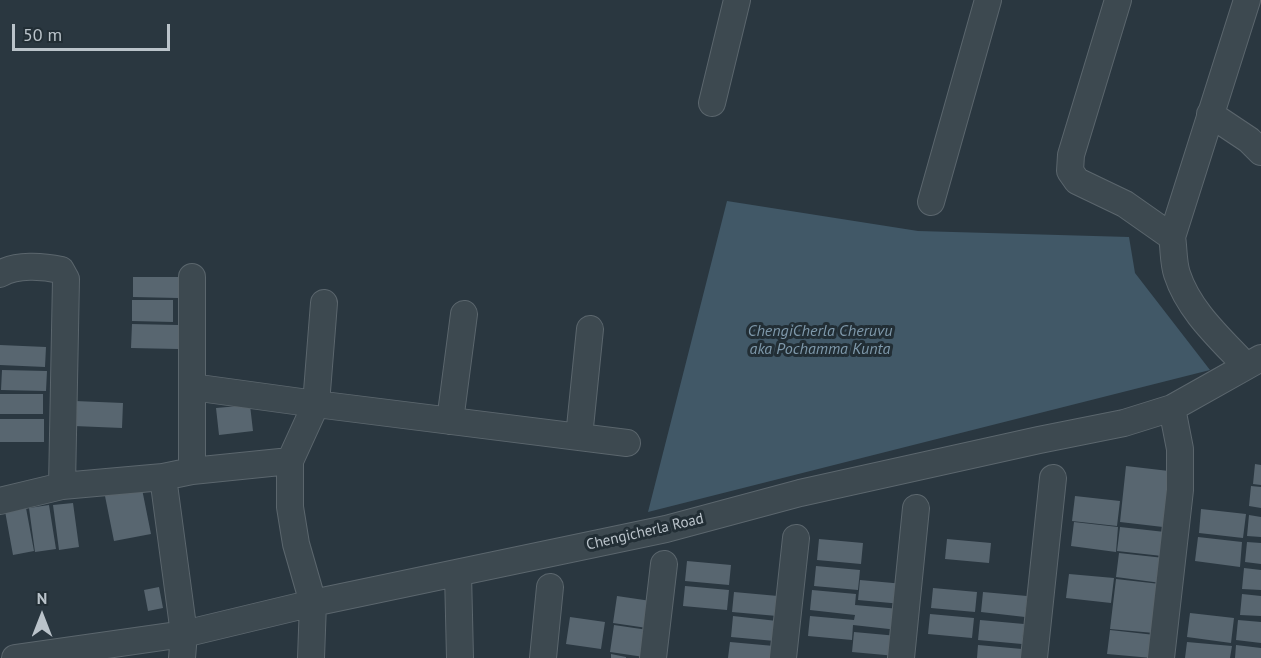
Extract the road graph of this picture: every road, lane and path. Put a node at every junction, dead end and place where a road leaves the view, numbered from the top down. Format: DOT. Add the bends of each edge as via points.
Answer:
graph roads {
  1 [pos="737,0"];
  2 [pos="988,0"];
  3 [pos="1118,0"];
  4 [pos="1247,0"];
  5 [pos="712,103"];
  6 [pos="1210,114"];
  7 [pos="1261,152"];
  8 [pos="931,201"];
  9 [pos="1172,237"];
  10 [pos="4,269"];
  11 [pos="192,277"];
  12 [pos="324,303"];
  13 [pos="464,314"];
  14 [pos="590,329"];
  15 [pos="1253,362"];
  16 [pos="192,387"];
  17 [pos="316,404"];
  18 [pos="1172,408"];
  19 [pos="450,421"];
  20 [pos="579,437"];
  21 [pos="627,443"];
  22 [pos="290,461"];
  23 [pos="192,471"];
  24 [pos="163,477"];
  25 [pos="1053,478"];
  26 [pos="62,486"];
  27 [pos="0,501"];
  28 [pos="916,508"];
  29 [pos="796,538"];
  30 [pos="664,564"];
  31 [pos="458,573"];
  32 [pos="550,586"];
  33 [pos="313,603"];
  34 [pos="183,646"];
  35 [pos="15,658"];
  36 [pos="311,658"];
  37 [pos="460,658"];
  38 [pos="543,658"];
  39 [pos="653,658"];
  40 [pos="783,658"];
  41 [pos="901,658"];
  42 [pos="1034,658"];
  43 [pos="1161,658"];
  1 -- 5 [label="street"];
  2 -- 8 [label="street"];
  3 -- 9 [label="street" via="1071,155 1070,171 1077,181 1125,204"];
  4 -- 6 [label="street"];
  6 -- 7 [label="street"];
  6 -- 9 [label="street"];
  9 -- 15 [label="street" via="1176,272 1201,317"];
  10 -- 26 [label="street" via="52,268 61,270 66,279"];
  11 -- 16 [label="street"];
  12 -- 17 [label="street"];
  13 -- 19 [label="street"];
  14 -- 20 [label="street"];
  15 -- 18 [label="street, Chengicherla Road"];
  16 -- 17 [label="street"];
  16 -- 23 [label="street"];
  17 -- 19 [label="street"];
  17 -- 22 [label="street"];
  18 -- 31 [label="street, Chengicherla Road" via="1124,423 800,494 666,530"];
  18 -- 43 [label="street" via="1180,449 1180,490"];
  19 -- 20 [label="street"];
  20 -- 21 [label="street"];
  22 -- 23 [label="street"];
  22 -- 33 [label="street" via="294,535"];
  23 -- 24 [label="street"];
  24 -- 26 [label="street"];
  24 -- 34 [label="street"];
  25 -- 42 [label="street"];
  26 -- 27 [label="street"];
  28 -- 41 [label="street"];
  29 -- 40 [label="street"];
  30 -- 39 [label="street"];
  31 -- 33 [label="street, Chengicherla Road"];
  31 -- 37 [label="street"];
  32 -- 38 [label="street"];
  33 -- 34 [label="street, Chengicherla Road"];
  33 -- 36 [label="street"];
  34 -- 35 [label="street, Chengicherla Road"];
}
